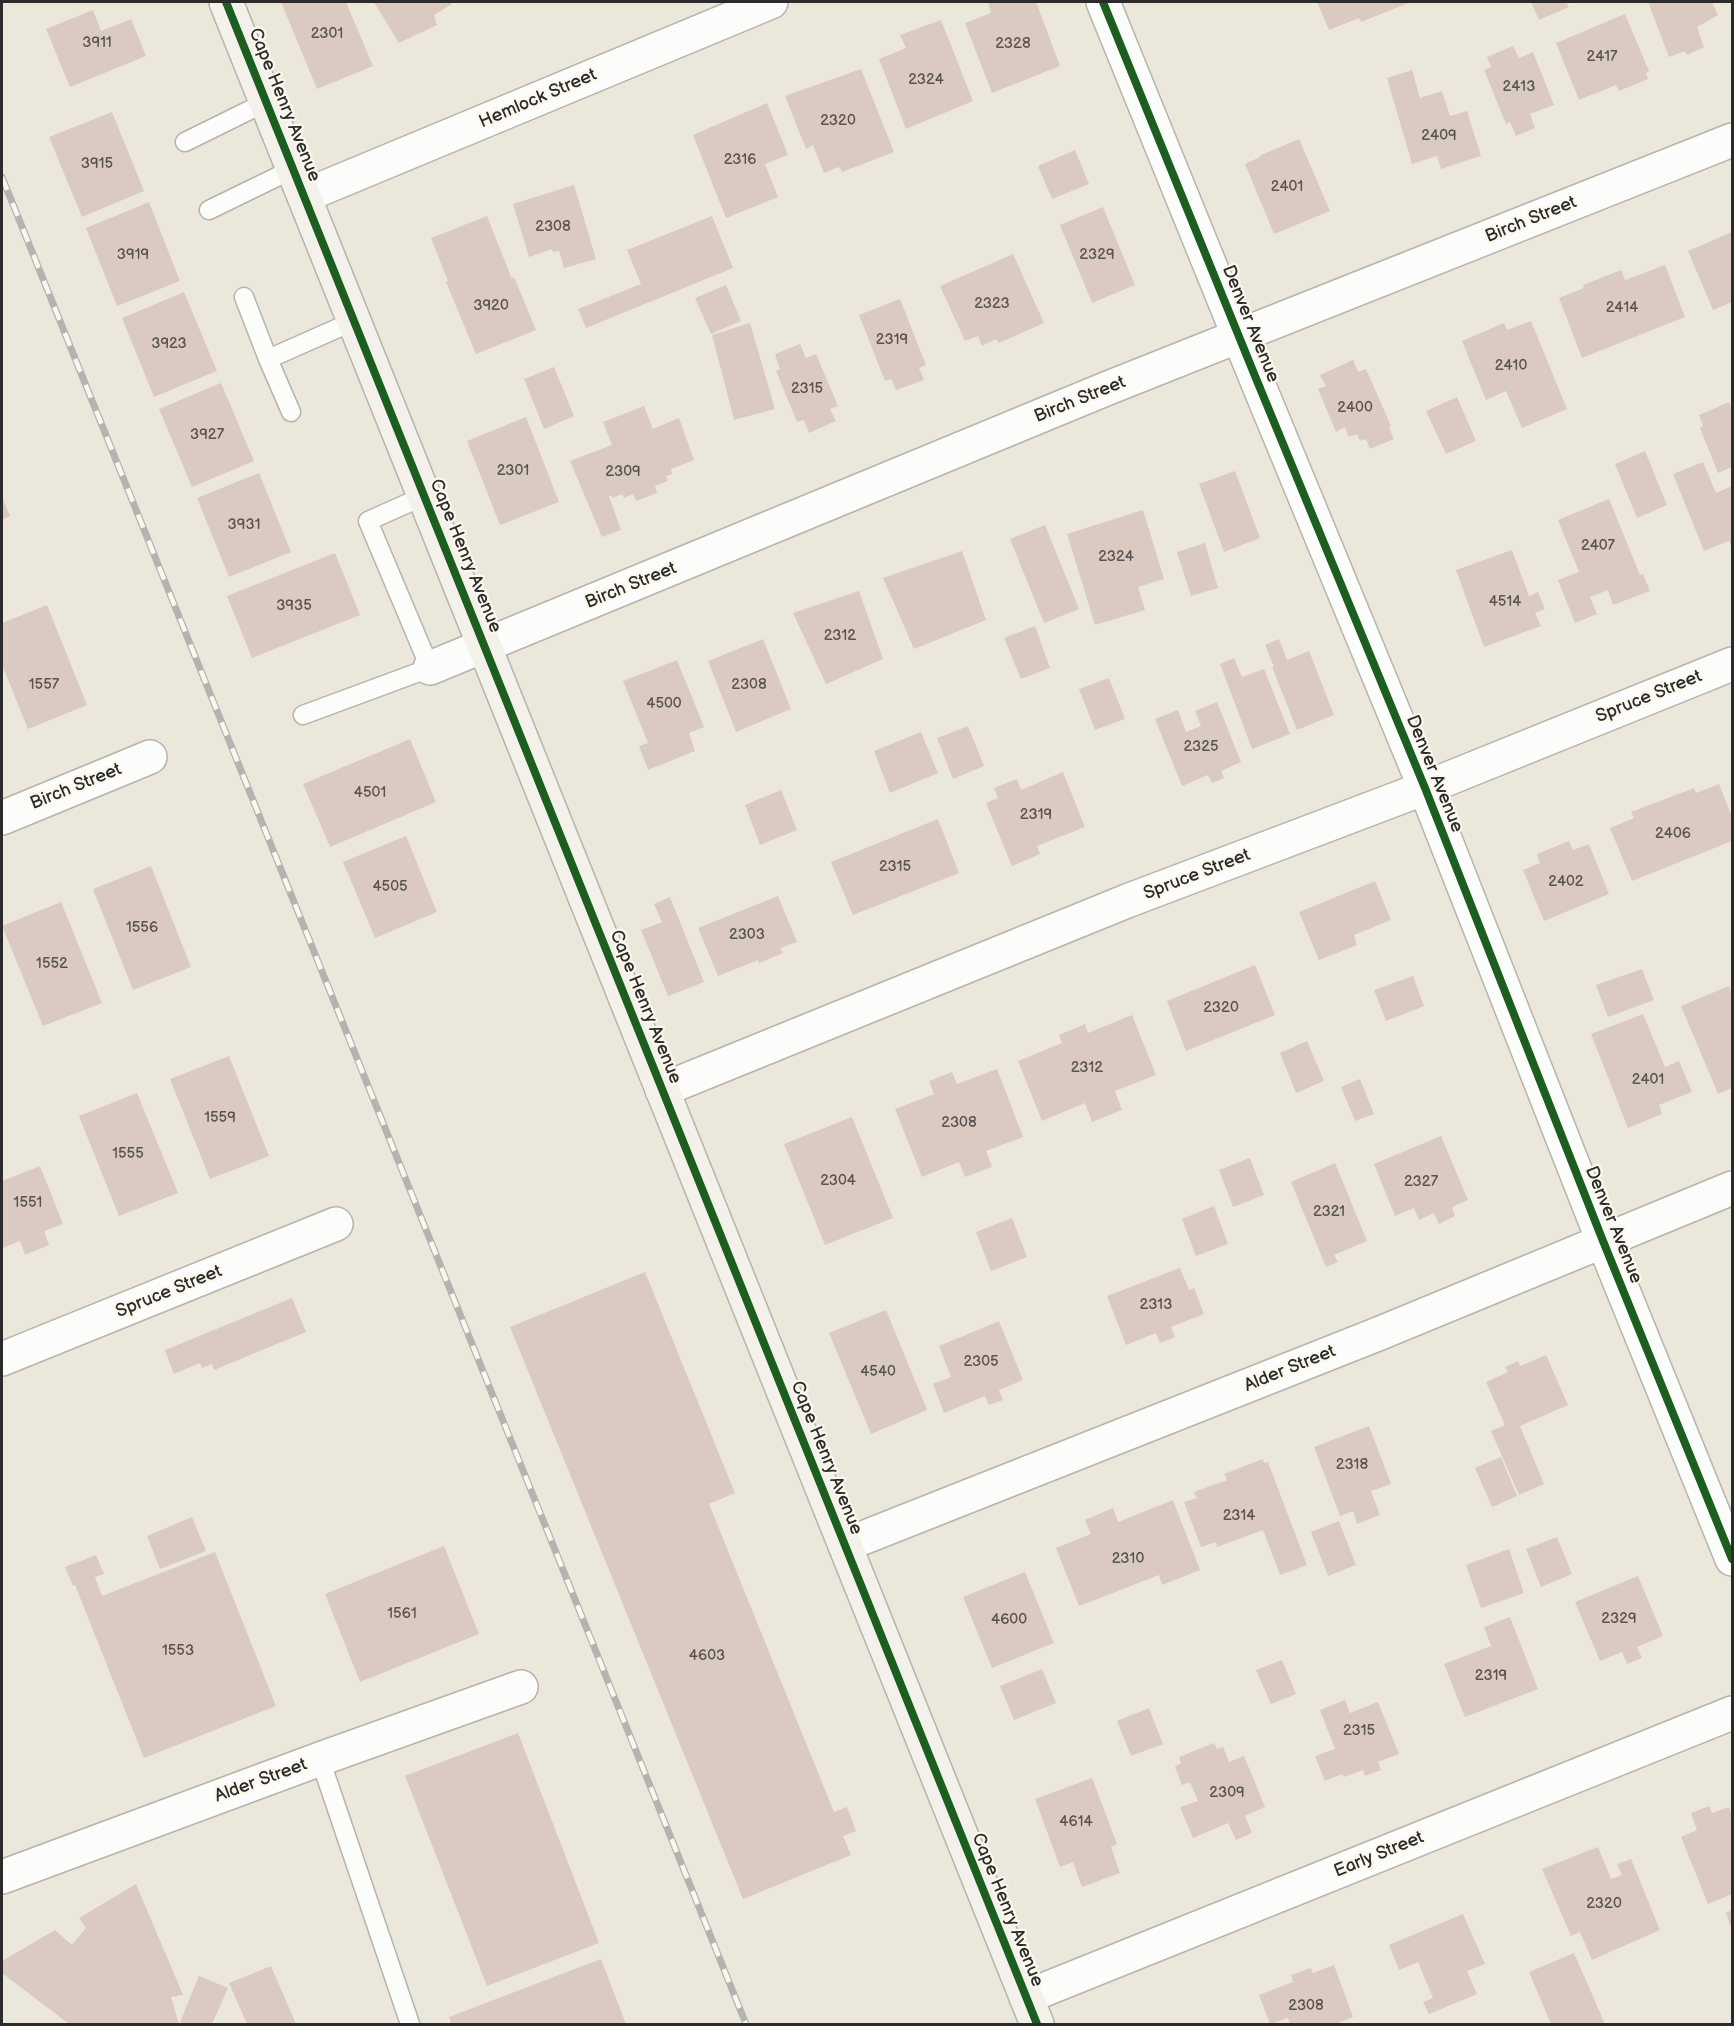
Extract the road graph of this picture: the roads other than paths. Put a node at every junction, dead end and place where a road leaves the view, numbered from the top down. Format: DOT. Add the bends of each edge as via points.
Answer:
graph roads {
  1 [pos="226,2"];
  2 [pos="771,2"];
  3 [pos="1103,2"];
  4 [pos="266,102"];
  5 [pos="1732,140"];
  6 [pos="185,142"];
  7 [pos="298,182"];
  8 [pos="209,210"];
  9 [pos="244,297"];
  10 [pos="354,321"];
  11 [pos="1239,337"];
  12 [pos="268,359"];
  13 [pos="291,412"];
  14 [pos="424,496"];
  15 [pos="484,646"];
  16 [pos="1732,664"];
  17 [pos="430,669"];
  18 [pos="303,715"];
  19 [pos="150,757"];
  20 [pos="1425,788"];
  21 [pos="2,818"];
  22 [pos="662,1090"];
  23 [pos="1732,1188"];
  24 [pos="336,1224"];
  25 [pos="1603,1241"];
  26 [pos="2,1359"];
  27 [pos="845,1545"];
  28 [pos="1732,1559"];
  29 [pos="521,1687"];
  30 [pos="1732,1713"];
  31 [pos="320,1759"];
  32 [pos="2,1877"];
  33 [pos="1031,2011"];
  34 [pos="410,2025"];
  1 -- 4 [label="street, Cape Henry Avenue"];
  2 -- 7 [label="street, Hemlock Street"];
  3 -- 11 [label="street, Denver Avenue"];
  4 -- 6 [label="lane"];
  4 -- 7 [label="street, Cape Henry Avenue"];
  5 -- 11 [label="street, Birch Street"];
  7 -- 8 [label="lane"];
  7 -- 10 [label="street, Cape Henry Avenue"];
  9 -- 12 [label="lane"];
  10 -- 12 [label="lane"];
  10 -- 14 [label="street, Cape Henry Avenue"];
  11 -- 15 [label="street, Birch Street"];
  11 -- 20 [label="street, Denver Avenue"];
  12 -- 13 [label="lane"];
  14 -- 15 [label="street, Cape Henry Avenue"];
  14 -- 17 [label="lane" via="368,521"];
  15 -- 17 [label="street, Birch Street"];
  15 -- 22 [label="street, Cape Henry Avenue"];
  16 -- 20 [label="street, Spruce Street"];
  17 -- 18 [label="lane"];
  19 -- 21 [label="street, Birch Street"];
  20 -- 22 [label="street, Spruce Street" via="1127,901"];
  20 -- 25 [label="street, Denver Avenue"];
  22 -- 27 [label="street, Cape Henry Avenue"];
  23 -- 25 [label="street, Alder Street"];
  24 -- 26 [label="street, Spruce Street"];
  25 -- 27 [label="street, Alder Street" via="1367,1339"];
  25 -- 28 [label="street, Denver Avenue"];
  27 -- 33 [label="street, Cape Henry Avenue"];
  29 -- 31 [label="street, Alder Street"];
  30 -- 33 [label="street, Early Street"];
  31 -- 32 [label="street, Alder Street"];
  31 -- 34 [label="lane"];
}
